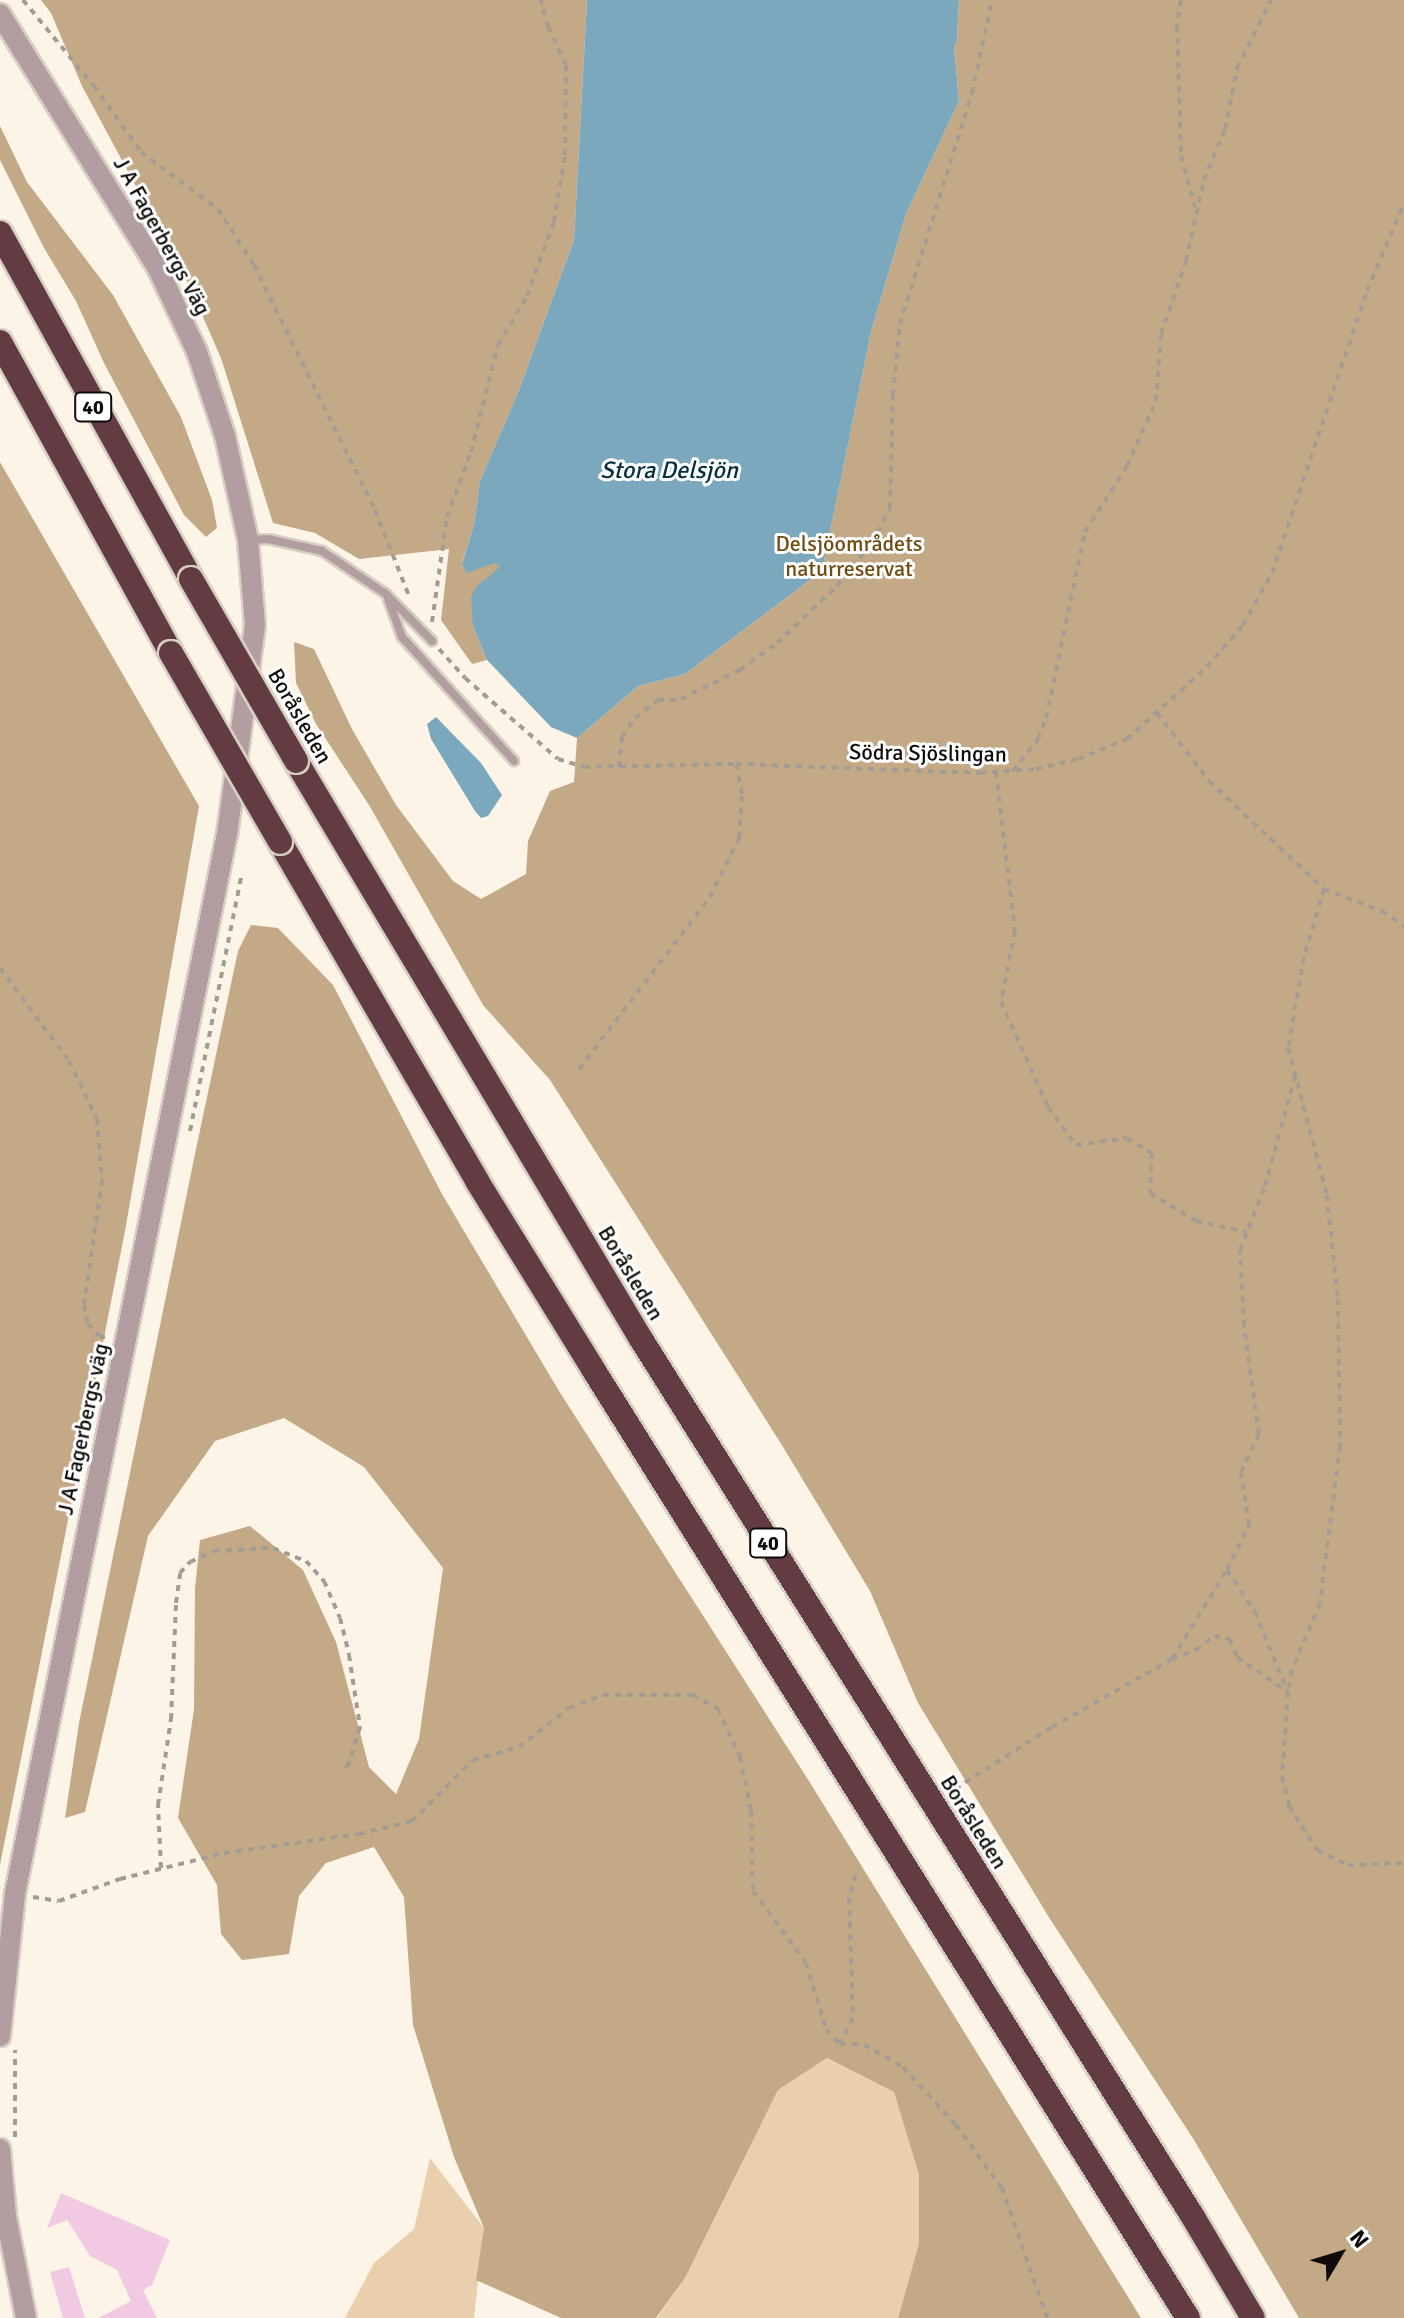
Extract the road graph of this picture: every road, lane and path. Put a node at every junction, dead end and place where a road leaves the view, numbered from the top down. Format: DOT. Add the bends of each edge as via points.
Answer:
graph roads {
  1 [pos="23,0"];
  2 [pos="541,0"];
  3 [pos="992,0"];
  4 [pos="1181,0"];
  5 [pos="1271,0"];
  6 [pos="0,14"];
  7 [pos="1404,203"];
  8 [pos="1197,211"];
  9 [pos="0,233"];
  10 [pos="0,342"];
  11 [pos="248,540"];
  12 [pos="386,594"];
  13 [pos="411,600"];
  14 [pos="432,641"];
  15 [pos="443,654"];
  16 [pos="1157,713"];
  17 [pos="514,761"];
  18 [pos="736,764"];
  19 [pos="619,767"];
  20 [pos="1013,771"];
  21 [pos="996,772"];
  22 [pos="227,834"];
  23 [pos="1324,889"];
  24 [pos="1404,926"];
  25 [pos="0,968"];
  26 [pos="579,1069"];
  27 [pos="1295,1073"];
  28 [pos="1247,1232"];
  29 [pos="99,1336"];
  30 [pos="1227,1570"];
  31 [pos="1172,1659"];
  32 [pos="1288,1692"];
  33 [pos="341,1773"];
  34 [pos="955,1789"];
  35 [pos="1404,1863"];
  36 [pos="161,1868"];
  37 [pos="856,1875"];
  38 [pos="33,1883"];
  39 [pos="8,2041"];
  40 [pos="840,2044"];
  41 [pos="8,2150"];
  42 [pos="26,2318"];
  43 [pos="1047,2318"];
  44 [pos="1188,2318"];
  45 [pos="1253,2318"];
  1 -- 13 [label="path" via="141,152 218,209 254,265 375,510"];
  2 -- 14 [label="path" via="566,65 565,155 554,222 527,296 498,345 471,452 447,517 433,598"];
  3 -- 19 [label="path" via="972,93 900,324 890,508 872,543 846,575 777,643 740,670 681,699 658,700 635,718 622,737"];
  4 -- 8 [label="path" via="1181,156"];
  5 -- 8 [label="path" via="1237,68 1225,129"];
  6 -- 11 [label="street, J A Fagerbergs Väg" via="158,269 197,352 225,436"];
  7 -- 16 [label="path, Södra Sjöslingan" via="1367,291 1272,573 1243,625"];
  8 -- 20 [label="path" via="1161,334 1156,401 1127,466 1085,532 1046,718 1038,739"];
  9 -- 45 [label="highway, Boråsleden / 40, bridge" via="296,761 633,1326"];
  10 -- 44 [label="highway, 40, bridge" via="171,653 477,1181"];
  11 -- 12 [label="lane" via="322,551"];
  11 -- 22 [label="street, J A Fagerbergs Väg" via="255,625"];
  12 -- 14 [label="lane"];
  12 -- 17 [label="lane" via="402,637"];
  15 -- 19 [label="path, Södra Sjöslingan" via="558,759 584,767"];
  16 -- 20 [label="path, Södra Sjöslingan" via="1127,739 1078,759"];
  16 -- 23 [label="path" via="1209,781"];
  18 -- 19 [label="path, Södra Sjöslingan"];
  18 -- 21 [label="path, Södra Sjöslingan"];
  18 -- 26 [label="path" via="742,794 739,838 710,897"];
  20 -- 21 [label="path, Södra Sjöslingan"];
  21 -- 28 [label="path" via="1015,931 1001,1002 1048,1107 1076,1145 1127,1138 1152,1153 1150,1193 1196,1221"];
  22 -- 39 [label="street, J A Fagerbergs väg" via="18,1879"];
  23 -- 24 [label="path" via="1382,911"];
  23 -- 27 [label="path" via="1304,957 1288,1048"];
  25 -- 29 [label="path" via="69,1061 97,1119 102,1180 84,1305 88,1324"];
  27 -- 28 [label="path"];
  27 -- 32 [label="path" via="1327,1195 1338,1299 1340,1446 1320,1603"];
  28 -- 30 [label="path" via="1240,1250 1244,1326 1259,1434 1241,1472 1249,1525"];
  30 -- 31 [label="path"];
  30 -- 32 [label="path" via="1255,1612"];
  31 -- 32 [label="path" via="1214,1636 1230,1639 1237,1657"];
  31 -- 34 [label="path"];
  32 -- 35 [label="path" via="1282,1777 1289,1806 1317,1850 1348,1865"];
  33 -- 36 [label="path" via="360,1727 340,1618 324,1581 306,1561 273,1548 214,1551 190,1562 180,1573 171,1719 158,1805"];
  36 -- 38 [label="path" via="59,1901 31,1897"];
  36 -- 40 [label="path" via="412,1821 473,1760 519,1747 569,1708 603,1695 693,1695 718,1709 740,1757 751,1811 753,1891 806,1963 826,2029"];
  37 -- 40 [label="path" via="849,1898 853,2018"];
  39 -- 41 [label="path"];
  40 -- 43 [label="path" via="864,2045 903,2067 956,2125 1002,2188"];
  41 -- 42 [label="street" via="8,2230"];
}
